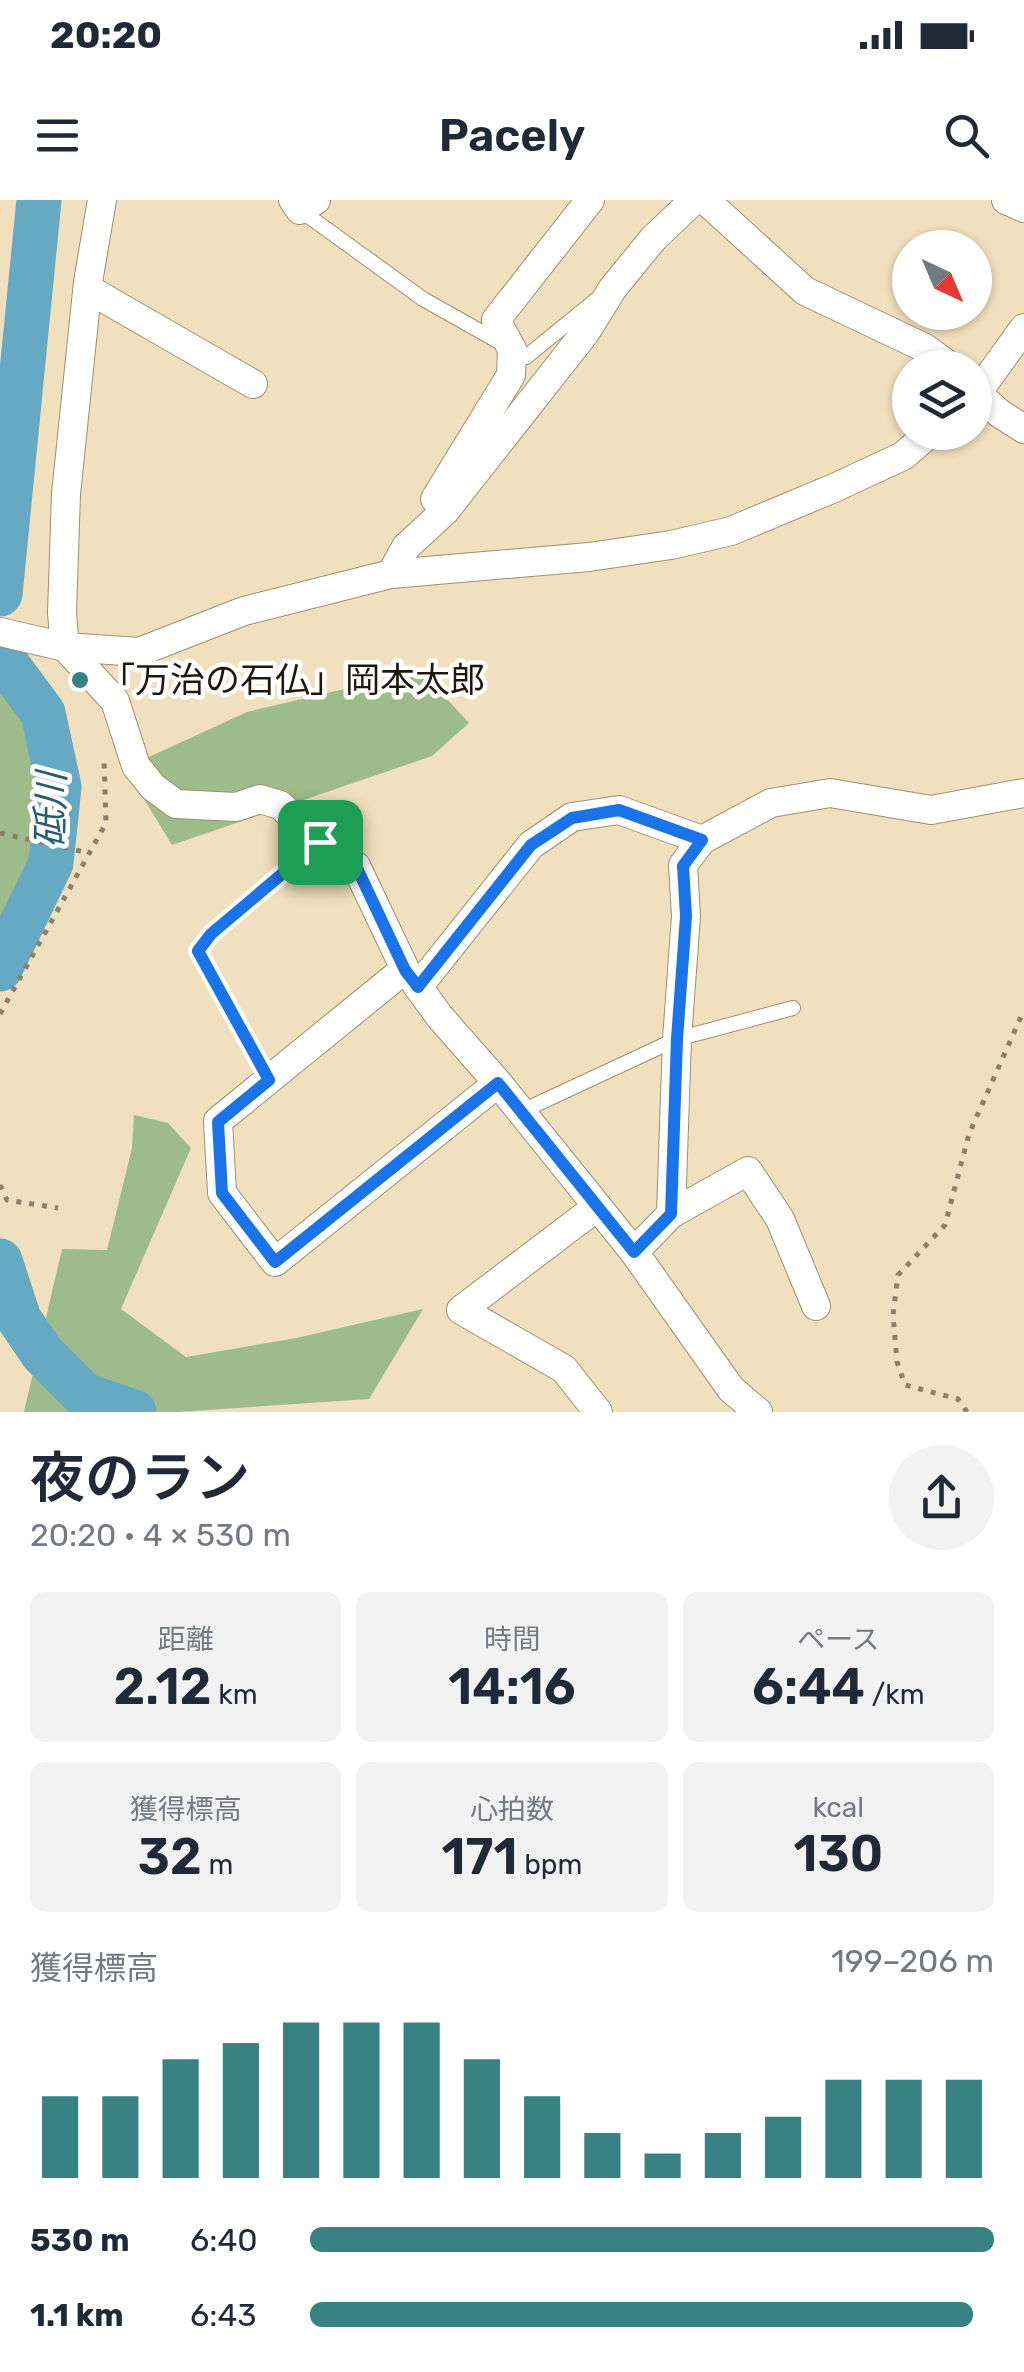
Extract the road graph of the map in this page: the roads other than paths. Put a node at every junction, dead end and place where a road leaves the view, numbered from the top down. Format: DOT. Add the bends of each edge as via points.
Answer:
graph roads {
  1 [pos="102,200"];
  2 [pos="590,200"];
  3 [pos="694,200"];
  4 [pos="705,200"];
  5 [pos="1006,200"];
  6 [pos="303,203"];
  7 [pos="1024,208"];
  8 [pos="88,288"];
  9 [pos="612,288"];
  10 [pos="1024,328"];
  11 [pos="512,349"];
  12 [pos="928,350"];
  13 [pos="992,372"];
  14 [pos="253,384"];
  15 [pos="992,405"];
  16 [pos="1024,428"];
  17 [pos="910,450"];
  18 [pos="406,547"];
  19 [pos="391,574"];
  20 [pos="0,632"];
  21 [pos="58,645"];
  22 [pos="1024,793"];
  23 [pos="702,840"];
  24 [pos="320,842"];
  25 [pos="411,978"];
  26 [pos="792,1008"];
  27 [pos="677,1039"];
  28 [pos="269,1080"];
  29 [pos="498,1083"];
  30 [pos="520,1112"];
  31 [pos="597,1207"];
  32 [pos="671,1214"];
  33 [pos="634,1252"];
  34 [pos="816,1306"];
  35 [pos="598,1412"];
  36 [pos="758,1412"];
  1 -- 8 [label="street"];
  2 -- 11 [label="street" via="496,320"];
  3 -- 9 [label="street"];
  4 -- 12 [label="street" via="805,291"];
  5 -- 7 [label="street"];
  6 -- 11 [label="lane" via="422,298"];
  8 -- 14 [label="street"];
  8 -- 21 [label="street"];
  9 -- 11 [label="lane" via="526,356"];
  9 -- 18 [label="street" via="585,333 445,511"];
  10 -- 13 [label="street"];
  11 -- 18 [label="street" via="511,375"];
  15 -- 16 [label="street"];
  17 -- 19 [label="street" via="731,531 589,557"];
  18 -- 19 [label="street"];
  19 -- 21 [label="street" via="244,611 139,652"];
  20 -- 21 [label="street"];
  21 -- 24 [label="street" via="115,701 136,766 152,787 176,804 280,805"];
  22 -- 23 [label="street" via="931,810 830,793 772,803"];
  23 -- 25 [label="street" via="619,810 572,818 531,845"];
  23 -- 27 [label="street" via="683,866"];
  24 -- 25 [label="street" via="356,866"];
  24 -- 28 [label="lane" via="198,951"];
  25 -- 28 [label="street"];
  25 -- 29 [label="street"];
  26 -- 27 [label="lane"];
  27 -- 30 [label="lane"];
  27 -- 32 [label="street"];
  28 -- 29 [label="street" via="218,1122 222,1193 275,1262"];
  29 -- 30 [label="street"];
  30 -- 31 [label="street"];
  31 -- 33 [label="street"];
  31 -- 35 [label="street" via="462,1310 564,1369"];
  32 -- 33 [label="street"];
  32 -- 34 [label="street" via="748,1171 780,1219"];
  33 -- 36 [label="street" via="731,1388"];
}
